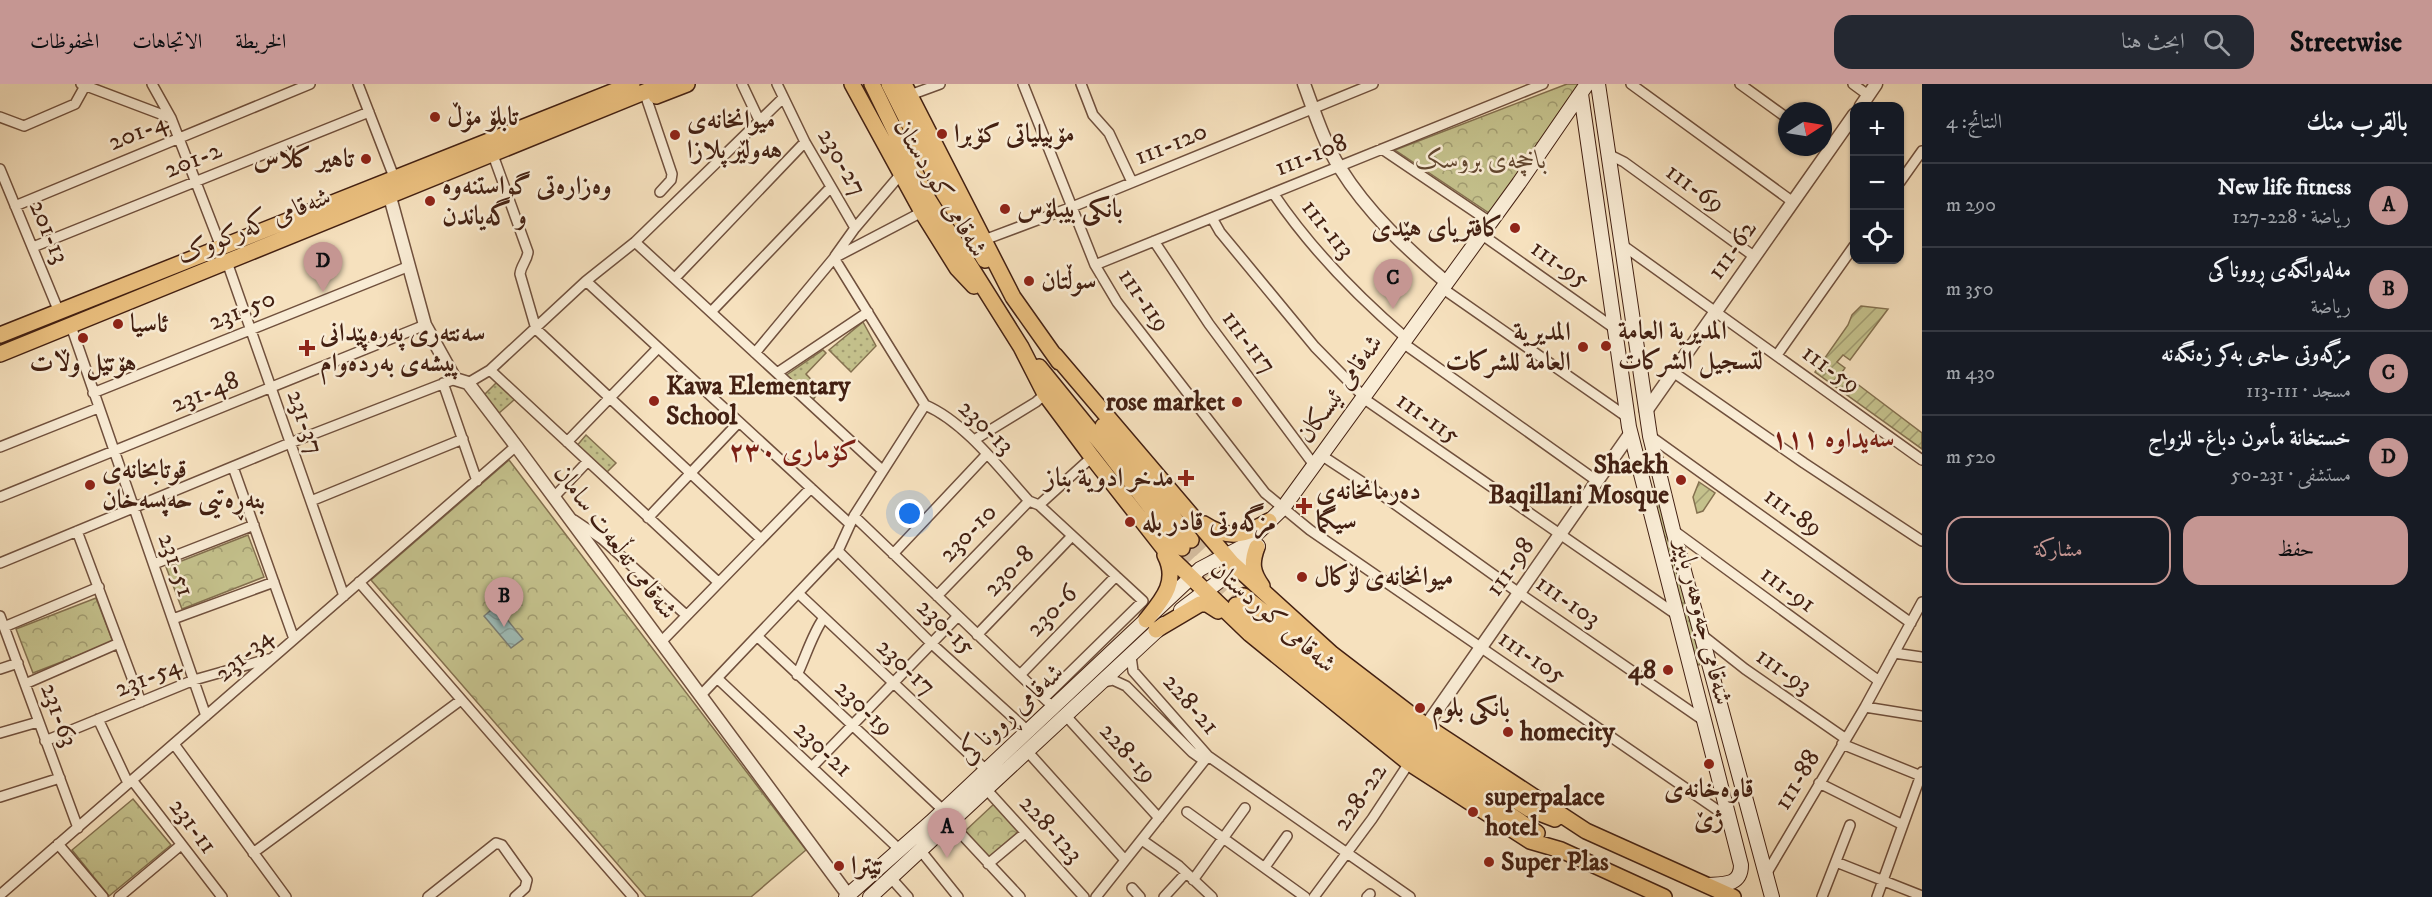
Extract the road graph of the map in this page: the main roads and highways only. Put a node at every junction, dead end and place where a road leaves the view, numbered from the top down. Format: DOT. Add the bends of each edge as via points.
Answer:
graph roads {
  1 [pos="611,84"];
  2 [pos="632,84"];
  3 [pos="664,84"];
  4 [pos="687,84"];
  5 [pos="852,84"];
  6 [pos="872,84"];
  7 [pos="889,84"];
  8 [pos="1598,84"];
  9 [pos="1584,89"];
  10 [pos="907,90"];
  11 [pos="524,134"];
  12 [pos="925,206"];
  13 [pos="1013,297"];
  14 [pos="40,320"];
  15 [pos="6,333"];
  16 [pos="48,335"];
  17 [pos="19,346"];
  18 [pos="1021,347"];
  19 [pos="1637,349"];
  20 [pos="1618,351"];
  21 [pos="0,354"];
  22 [pos="1054,356"];
  23 [pos="1192,515"];
  24 [pos="1276,515"];
  25 [pos="1141,520"];
  26 [pos="1151,532"];
  27 [pos="1257,547"];
  28 [pos="1225,554"];
  29 [pos="1208,564"];
  30 [pos="1237,569"];
  31 [pos="1191,577"];
  32 [pos="1222,580"];
  33 [pos="1204,591"];
  34 [pos="1270,598"];
  35 [pos="1290,616"];
  36 [pos="1151,625"];
  37 [pos="1250,634"];
  38 [pos="1711,674"];
  39 [pos="1693,676"];
  40 [pos="1586,831"];
  41 [pos="1562,850"];
  42 [pos="887,862"];
  43 [pos="894,876"];
  44 [pos="1707,885"];
  45 [pos="847,896"];
  46 [pos="870,897"];
  47 [pos="1664,897"];
  48 [pos="1733,897"];
  49 [pos="1772,897"];
  1 -- 11 [label="highway, شەقامی کەرکووک" via="574,99"];
  2 -- 11 [label="highway, شەقامی کەرکووک"];
  3 -- 11 [label="highway, شەقامی کەرکووک"];
  4 -- 11 [label="highway, شەقامی کەرکووک" via="587,123"];
  5 -- 12 [label="highway, شەقامی کوردستان" via="900,175"];
  6 -- 12 [label="highway, شەقامی کوردستان"];
  7 -- 13 [label="highway, شەقامی کوردستان" via="943,192 978,250"];
  8 -- 19 [label="main road, شەقامی جەوهەر باپیر"];
  9 -- 20 [label="main road, شەقامی جەوهەر باپیر"];
  9 -- 24 [label="main road, شەقامی ئیسکان"];
  10 -- 13 [label="highway, شەقامی کوردستان"];
  11 -- 14 [label="highway, شەقامی کەرکووک" via="394,177"];
  11 -- 16 [label="highway, شەقامی کەرکووک" via="493,155"];
  12 -- 18 [label="highway, شەقامی کوردستان" via="957,268 997,310"];
  13 -- 22 [label="highway, شەقامی کوردستان"];
  14 -- 15 [label="highway, شەقامی کەرکووک"];
  14 -- 16 [label="highway" via="35,328 37,333"];
  15 -- 17 [label="highway" via="19,330 23,334 24,342"];
  16 -- 17 [label="highway, شەقامی کەرکووک"];
  17 -- 21 [label="highway, شەقامی کەرکووک"];
  18 -- 22 [label="highway, شەقامی کوردستان" via="1186,544"];
  18 -- 25 [label="highway, شەقامی کوردستان" via="1045,394"];
  19 -- 20 [label="main road"];
  19 -- 38 [label="main road, شەقامی جەوهەر باپیر" via="1650,436"];
  20 -- 39 [label="main road, شەقامی جەوهەر باپیر" via="1630,434"];
  22 -- 23 [label="highway, شەقامی کوردستان"];
  23 -- 24 [label="highway" via="1211,529 1228,535 1252,530"];
  23 -- 25 [label="highway" via="1203,539 1190,554 1183,556 1174,554"];
  23 -- 28 [label="highway, شەقامی کوردستان"];
  24 -- 27 [label="main road, شەقامی ئیسکان"];
  24 -- 28 [label="main road, شەقامی ئیسکان" via="1244,546"];
  25 -- 26 [label="highway, شەقامی کوردستان"];
  26 -- 31 [label="highway, شەقامی کوردستان"];
  26 -- 36 [label="highway" via="1168,561 1171,576"];
  27 -- 30 [label="main road, شەقامی ئیسکان"];
  27 -- 34 [label="highway" via="1253,569"];
  28 -- 29 [label="main road, شەقامی ئیسکان"];
  28 -- 30 [label="highway, شەقامی کوردستان"];
  29 -- 31 [label="main road, شەقامی ڕووناکی"];
  30 -- 32 [label="main road, شەقامی ئیسکان"];
  30 -- 34 [label="highway, شەقامی کوردستان"];
  31 -- 33 [label="highway, شەقامی کوردستان"];
  31 -- 36 [label="main road, شەقامی ڕووناکی"];
  32 -- 33 [label="main road, شەقامی ڕووناکی"];
  33 -- 36 [label="main road, شەقامی ڕووناکی"];
  33 -- 37 [label="highway, شەقامی کوردستان"];
  34 -- 35 [label="highway, شەقامی کوردستان"];
  35 -- 37 [label="highway" via="1251,585 1244,585 1227,607"];
  35 -- 40 [label="highway, شەقامی کوردستان" via="1332,654 1426,726"];
  36 -- 37 [label="highway" via="1204,604"];
  36 -- 42 [label="main road, شەقامی ڕووناکی" via="1049,703 1028,731"];
  36 -- 43 [label="main road, شەقامی ڕووناکی" via="1131,656"];
  37 -- 41 [label="highway, شەقامی کوردستان" via="1408,763 1530,841"];
  38 -- 39 [label="main road"];
  38 -- 49 [label="main road, شەقامی جەوهەر باپیر"];
  39 -- 44 [label="main road, شەقامی جەوهەر باپیر" via="1742,865 1738,878 1730,883"];
  40 -- 41 [label="highway, شەقامی کوردستان" via="1529,809 1422,740 1240,601 1416,751"];
  40 -- 44 [label="highway, شەقامی کوردستان"];
  41 -- 47 [label="highway, شەقامی کوردستان"];
  42 -- 43 [label="main road"];
  42 -- 45 [label="main road, شەقامی ڕووناکی"];
  43 -- 46 [label="main road, شەقامی ڕووناکی"];
  44 -- 48 [label="highway, شەقامی کوردستان"];
}
